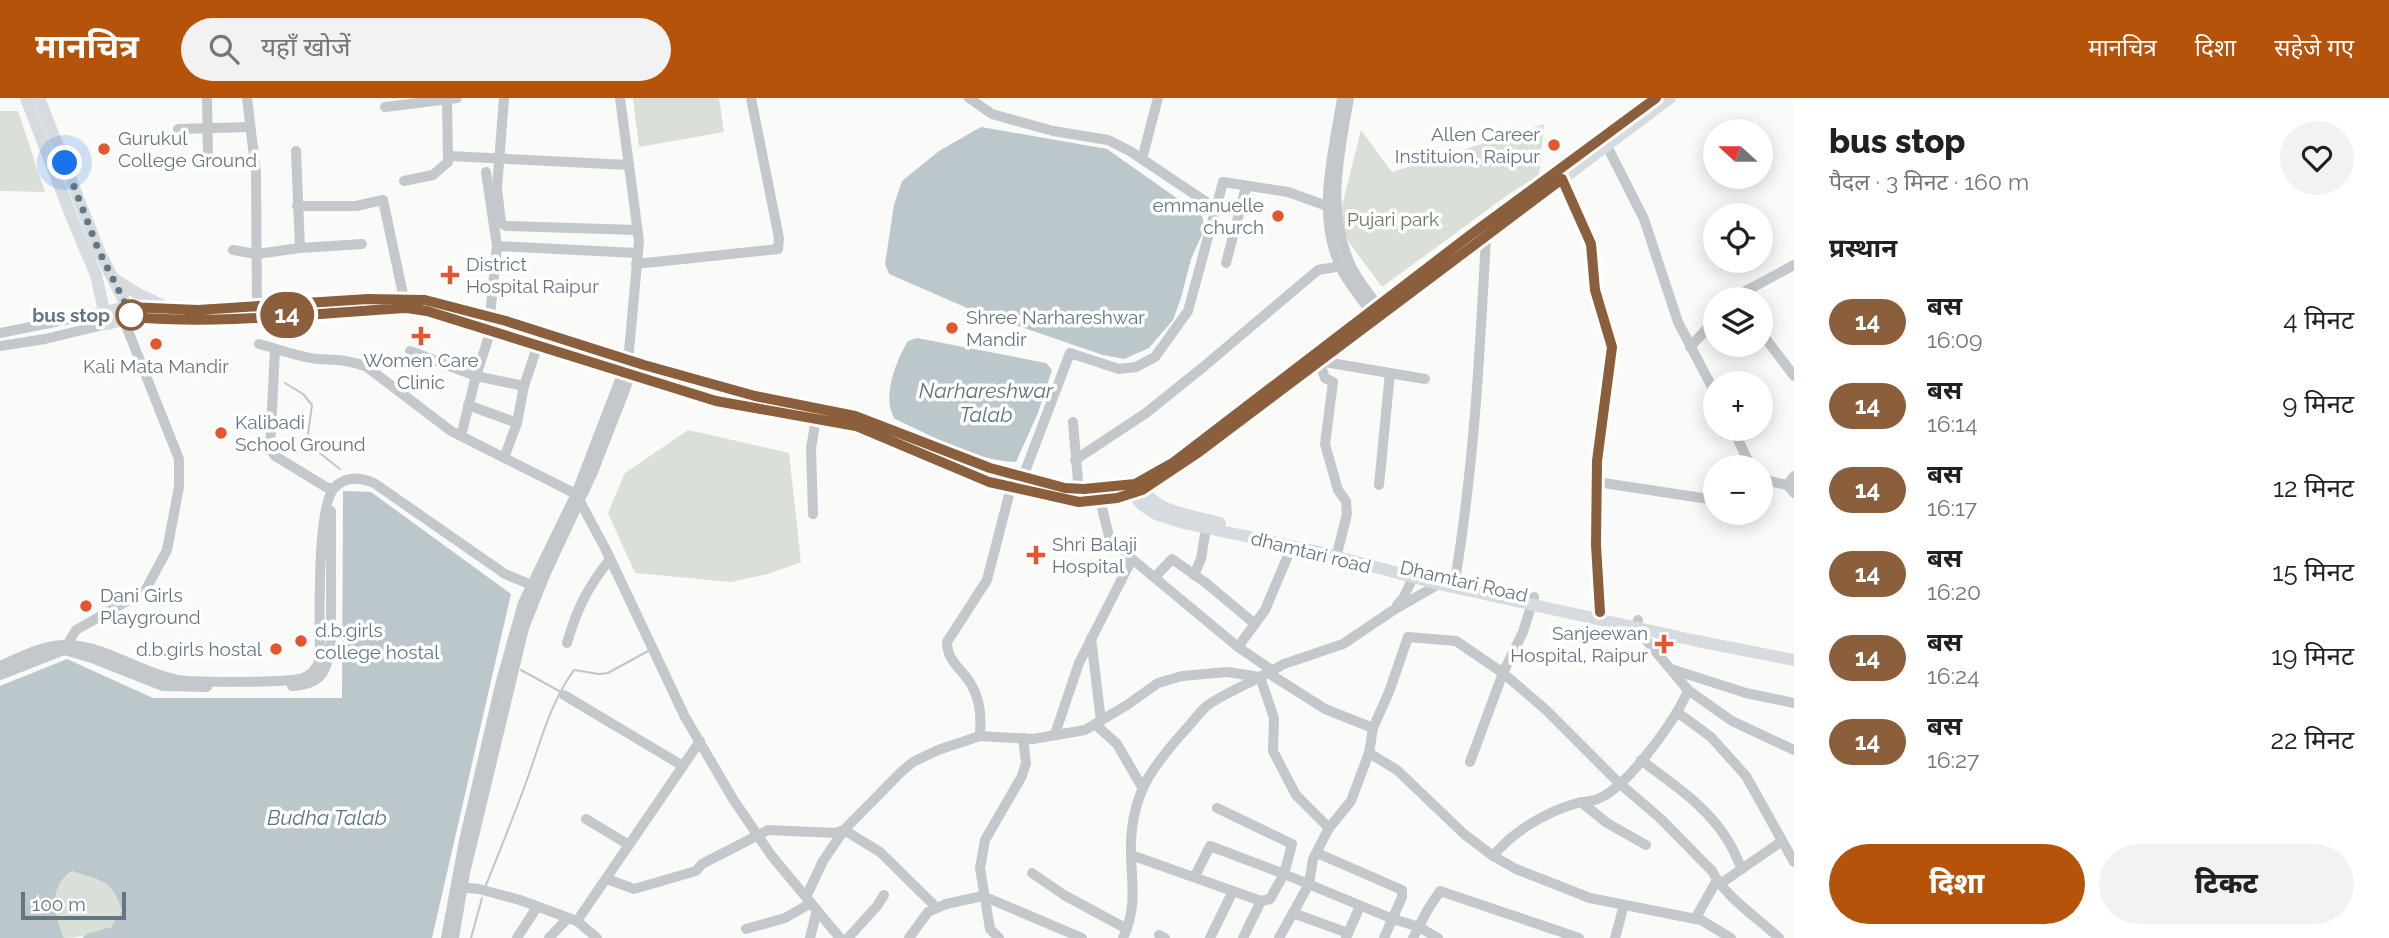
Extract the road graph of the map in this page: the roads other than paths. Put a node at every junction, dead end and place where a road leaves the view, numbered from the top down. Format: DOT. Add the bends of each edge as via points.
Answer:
graph roads {
  1 [pos="207,98"];
  2 [pos="247,98"];
  3 [pos="457,98"];
  4 [pos="504,98"];
  5 [pos="620,98"];
  6 [pos="751,98"];
  7 [pos="969,98"];
  8 [pos="1158,98"];
  9 [pos="1342,98"];
  10 [pos="1349,98"];
  11 [pos="1656,98"];
  12 [pos="1670,98"];
  13 [pos="447,99"];
  14 [pos="32,100"];
  15 [pos="390,103"];
  16 [pos="249,127"];
  17 [pos="209,128"];
  18 [pos="178,129"];
  19 [pos="1607,146"];
  20 [pos="296,151"];
  21 [pos="208,156"];
  22 [pos="449,156"];
  23 [pos="501,159"];
  24 [pos="1142,159"];
  25 [pos="629,165"];
  26 [pos="486,172"];
  27 [pos="1562,179"];
  28 [pos="404,181"];
  29 [pos="1247,187"];
  30 [pos="297,206"];
  31 [pos="1327,206"];
  32 [pos="1215,208"];
  33 [pos="637,230"];
  34 [pos="1486,237"];
  35 [pos="362,244"];
  36 [pos="496,246"];
  37 [pos="300,248"];
  38 [pos="233,250"];
  39 [pos="637,253"];
  40 [pos="257,254"];
  41 [pos="636,264"];
  42 [pos="1226,264"];
  43 [pos="1794,265"];
  44 [pos="1341,266"];
  45 [pos="113,278"];
  46 [pos="1753,287"];
  47 [pos="404,299"];
  48 [pos="171,309"];
  49 [pos="257,312"];
  50 [pos="1377,312"];
  51 [pos="127,314"];
  52 [pos="106,318"];
  53 [pos="491,323"];
  54 [pos="1703,332"];
  55 [pos="0,333"];
  56 [pos="259,344"];
  57 [pos="538,344"];
  58 [pos="1773,345"];
  59 [pos="0,346"];
  60 [pos="1690,346"];
  61 [pos="275,349"];
  62 [pos="410,351"];
  63 [pos="1319,361"];
  64 [pos="1790,364"];
  65 [pos="628,367"];
  66 [pos="1703,371"];
  67 [pos="1390,373"];
  68 [pos="476,376"];
  69 [pos="1794,376"];
  70 [pos="1425,379"];
  71 [pos="524,386"];
  72 [pos="468,405"];
  73 [pos="816,419"];
  74 [pos="843,419"];
  75 [pos="1073,422"];
  76 [pos="517,423"];
  77 [pos="461,436"];
  78 [pos="504,458"];
  79 [pos="1075,460"];
  80 [pos="1794,475"];
  81 [pos="342,482"];
  82 [pos="1597,482"];
  83 [pos="1773,483"];
  84 [pos="1018,484"];
  85 [pos="1379,485"];
  86 [pos="1135,488"];
  87 [pos="333,489"];
  88 [pos="1790,489"];
  89 [pos="1099,494"];
  90 [pos="1079,495"];
  91 [pos="578,498"];
  92 [pos="1703,498"];
  93 [pos="813,514"];
  94 [pos="1206,528"];
  95 [pos="1292,546"];
  96 [pos="1338,550"];
  97 [pos="610,558"];
  98 [pos="1132,559"];
  99 [pos="1194,575"];
  100 [pos="1155,577"];
  101 [pos="1413,577"];
  102 [pos="1446,580"];
  103 [pos="536,587"];
  104 [pos="1533,601"];
  105 [pos="1392,611"];
  106 [pos="1600,612"];
  107 [pos="1255,624"];
  108 [pos="1637,624"];
  109 [pos="1091,637"];
  110 [pos="567,643"];
  111 [pos="1238,647"];
  112 [pos="66,648"];
  113 [pos="1794,653"];
  114 [pos="1794,660"];
  115 [pos="0,666"];
  116 [pos="1670,668"];
  117 [pos="1503,673"];
  118 [pos="1268,674"];
  119 [pos="0,675"];
  120 [pos="1688,690"];
  121 [pos="564,695"];
  122 [pos="1794,703"];
  123 [pos="1677,712"];
  124 [pos="1098,723"];
  125 [pos="1373,728"];
  126 [pos="1055,734"];
  127 [pos="980,736"];
  128 [pos="1023,738"];
  129 [pos="700,741"];
  130 [pos="1794,750"];
  131 [pos="1370,753"];
  132 [pos="1641,760"];
  133 [pos="1469,762"];
  134 [pos="683,766"];
  135 [pos="1619,783"];
  136 [pos="1142,787"];
  137 [pos="1581,802"];
  138 [pos="1217,808"];
  139 [pos="586,819"];
  140 [pos="1329,828"];
  141 [pos="844,830"];
  142 [pos="757,834"];
  143 [pos="1782,841"];
  144 [pos="629,845"];
  145 [pos="1646,845"];
  146 [pos="1317,853"];
  147 [pos="1132,855"];
  148 [pos="1493,856"];
  149 [pos="1794,862"];
  150 [pos="1742,869"];
  151 [pos="1032,873"];
  152 [pos="1284,874"];
  153 [pos="1195,876"];
  154 [pos="607,879"];
  155 [pos="1719,882"];
  156 [pos="1309,884"];
  157 [pos="458,887"];
  158 [pos="1233,891"];
  159 [pos="884,895"];
  160 [pos="983,896"];
  161 [pos="1261,901"];
  162 [pos="812,903"];
  163 [pos="1624,905"];
  164 [pos="1360,906"];
  165 [pos="537,907"];
  166 [pos="937,908"];
  167 [pos="1293,913"];
  168 [pos="1393,919"];
  169 [pos="1695,919"];
  170 [pos="572,920"];
  171 [pos="764,925"];
  172 [pos="1419,927"];
  173 [pos="746,929"];
  174 [pos="1125,934"];
  175 [pos="1347,935"];
  176 [pos="446,938"];
  177 [pos="454,938"];
  178 [pos="517,938"];
  179 [pos="549,938"];
  180 [pos="597,938"];
  181 [pos="761,938"];
  182 [pos="810,938"];
  183 [pos="840,938"];
  184 [pos="848,938"];
  185 [pos="909,938"];
  186 [pos="999,938"];
  187 [pos="1082,938"];
  188 [pos="1210,938"];
  189 [pos="1243,938"];
  190 [pos="1279,938"];
  191 [pos="1384,938"];
  192 [pos="1413,938"];
  193 [pos="1438,938"];
  194 [pos="1579,938"];
  195 [pos="1615,938"];
  196 [pos="1731,938"];
  197 [pos="1779,938"];
  1 -- 17 [label="street"];
  2 -- 16 [label="street"];
  3 -- 13 [label="street"];
  4 -- 23 [label="street"];
  5 -- 25 [label="street"];
  6 -- 41 [label="street" via="778,249"];
  7 -- 24 [label="street" via="992,114 1108,140"];
  8 -- 24 [label="street"];
  9 -- 31 [label="street"];
  10 -- 50 [label="street" via="1336,185 1337,226 1353,271"];
  11 -- 50 [label="main road" via="1469,236"];
  12 -- 19 [label="main road"];
  13 -- 15 [label="street"];
  13 -- 22 [label="street"];
  14 -- 45 [label="main road"];
  14 -- 52 [label="main road" via="62,193 96,275"];
  16 -- 17 [label="street"];
  16 -- 40 [label="street" via="256,173"];
  17 -- 18 [label="street"];
  17 -- 21 [label="street"];
  19 -- 27 [label="main road"];
  19 -- 60 [label="street" via="1644,219"];
  20 -- 30 [label="street"];
  22 -- 23 [label="street"];
  22 -- 28 [label="street" via="433,175"];
  23 -- 25 [label="street"];
  23 -- 33 [label="street" via="497,188 501,223 506,226"];
  24 -- 32 [label="street"];
  25 -- 33 [label="street"];
  26 -- 36 [label="street"];
  27 -- 34 [label="main road"];
  27 -- 82 [label="street" via="1591,244 1595,290 1612,347"];
  29 -- 31 [label="street" via="1288,192"];
  29 -- 32 [label="street" via="1223,182"];
  29 -- 42 [label="street"];
  30 -- 37 [label="street"];
  30 -- 47 [label="street" via="356,206 383,200"];
  31 -- 44 [label="street" via="1330,236"];
  32 -- 84 [label="street" via="1188,311 1155,358 1119,369 1070,353"];
  33 -- 39 [label="street"];
  34 -- 50 [label="main road"];
  34 -- 102 [label="street" via="1464,530"];
  35 -- 37 [label="street"];
  36 -- 39 [label="street"];
  36 -- 53 [label="street"];
  37 -- 40 [label="street"];
  38 -- 40 [label="street"];
  39 -- 41 [label="street"];
  40 -- 49 [label="street"];
  41 -- 65 [label="street"];
  43 -- 46 [label="street"];
  44 -- 50 [label="street"];
  44 -- 79 [label="street" via="1318,270 1146,413"];
  45 -- 48 [label="main road"];
  45 -- 51 [label="main road"];
  47 -- 49 [label="main road"];
  47 -- 53 [label="main road" via="445,304"];
  48 -- 49 [label="main road"];
  48 -- 51 [label="main road"];
  49 -- 51 [label="main road" via="209,319"];
  49 -- 53 [label="main road" via="407,308"];
  50 -- 63 [label="main road"];
  50 -- 86 [label="main road"];
  51 -- 52 [label="main road"];
  51 -- 112 [label="street" via="179,459 179,487 167,550 145,592 76,631"];
  52 -- 55 [label="street"];
  52 -- 59 [label="street" via="45,339"];
  53 -- 57 [label="main road"];
  53 -- 65 [label="main road"];
  53 -- 68 [label="street"];
  54 -- 60 [label="street"];
  56 -- 61 [label="street"];
  57 -- 65 [label="main road"];
  57 -- 71 [label="street"];
  58 -- 64 [label="street"];
  60 -- 66 [label="street"];
  61 -- 77 [label="street" via="368,367"];
  61 -- 87 [label="street" via="270,449"];
  62 -- 68 [label="street"];
  63 -- 67 [label="street"];
  63 -- 86 [label="main road" via="1199,452"];
  63 -- 96 [label="street" via="1325,378 1333,382 1325,444 1338,490 1346,500"];
  64 -- 69 [label="street"];
  65 -- 73 [label="main road" via="716,401"];
  65 -- 74 [label="main road"];
  65 -- 91 [label="street"];
  67 -- 70 [label="street"];
  67 -- 85 [label="street"];
  68 -- 71 [label="street"];
  68 -- 72 [label="street"];
  71 -- 76 [label="street"];
  72 -- 76 [label="street"];
  72 -- 77 [label="street"];
  73 -- 74 [label="main road"];
  73 -- 93 [label="street" via="811,448"];
  74 -- 84 [label="main road" via="955,469"];
  75 -- 79 [label="street"];
  76 -- 78 [label="street"];
  77 -- 78 [label="street"];
  78 -- 91 [label="street"];
  79 -- 90 [label="street"];
  80 -- 88 [label="street"];
  81 -- 87 [label="street"];
  81 -- 103 [label="street" via="365,479 374,483 494,568"];
  81 -- 112 [label="street" via="331,509 331,640 325,670 315,681 274,686 163,685"];
  82 -- 92 [label="street"];
  82 -- 106 [label="street"];
  83 -- 88 [label="street"];
  84 -- 90 [label="main road"];
  84 -- 127 [label="street" via="987,580 947,642 947,652 971,684 981,709"];
  86 -- 89 [label="main road"];
  86 -- 94 [label="main road, dhamtari road" via="1142,505 1157,514"];
  86 -- 96 [label="main road, Dhamtari Road" via="1165,508"];
  87 -- 112 [label="street" via="323,531 320,659 306,677 177,680 86,648"];
  89 -- 90 [label="main road"];
  89 -- 98 [label="street" via="1109,536"];
  91 -- 97 [label="street"];
  91 -- 103 [label="street"];
  94 -- 95 [label="main road, dhamtari road"];
  94 -- 99 [label="street"];
  95 -- 101 [label="main road, dhamtari road"];
  95 -- 107 [label="street"];
  96 -- 102 [label="main road, Dhamtari Road"];
  97 -- 110 [label="street" via="587,588"];
  97 -- 129 [label="street"];
  98 -- 100 [label="street"];
  98 -- 109 [label="street"];
  99 -- 100 [label="street" via="1172,559"];
  99 -- 107 [label="street"];
  100 -- 111 [label="street"];
  101 -- 102 [label="main road, dhamtari road"];
  101 -- 105 [label="street"];
  102 -- 104 [label="main road, dhamtari road"];
  102 -- 105 [label="street"];
  103 -- 157 [label="street"];
  104 -- 106 [label="main road, Dhamtari Road"];
  104 -- 108 [label="main road, dhamtari road"];
  104 -- 117 [label="street"];
  105 -- 118 [label="street" via="1343,644"];
  106 -- 108 [label="main road, Dhamtari Road"];
  107 -- 111 [label="street"];
  108 -- 113 [label="main road, Dhamtari Road"];
  108 -- 114 [label="main road, dhamtari road"];
  108 -- 116 [label="street"];
  109 -- 124 [label="street"];
  109 -- 126 [label="street"];
  111 -- 118 [label="street"];
  112 -- 115 [label="street" via="43,648"];
  112 -- 119 [label="street"];
  116 -- 120 [label="street"];
  116 -- 122 [label="street" via="1745,693"];
  117 -- 125 [label="street" via="1456,641 1408,637"];
  117 -- 133 [label="street"];
  117 -- 135 [label="street"];
  118 -- 124 [label="street" via="1182,676 1158,683"];
  118 -- 125 [label="street" via="1325,709"];
  118 -- 136 [label="street" via="1199,713"];
  118 -- 140 [label="street" via="1273,751 1296,795"];
  120 -- 123 [label="street"];
  120 -- 130 [label="street" via="1732,721"];
  121 -- 134 [label="street"];
  123 -- 132 [label="street"];
  123 -- 143 [label="street" via="1711,737 1746,776"];
  124 -- 126 [label="street" via="1085,730"];
  124 -- 136 [label="street" via="1117,744"];
  125 -- 131 [label="street"];
  126 -- 128 [label="street"];
  127 -- 128 [label="street"];
  127 -- 141 [label="street" via="914,762"];
  128 -- 160 [label="street" via="1026,763 1022,776 985,840 980,868"];
  129 -- 134 [label="street"];
  129 -- 142 [label="street"];
  131 -- 140 [label="street" via="1351,801"];
  131 -- 148 [label="street" via="1397,769"];
  132 -- 135 [label="street"];
  132 -- 150 [label="street" via="1709,815 1728,839"];
  134 -- 144 [label="street"];
  135 -- 137 [label="street" via="1600,799"];
  135 -- 155 [label="street" via="1684,841"];
  136 -- 147 [label="street" via="1134,810"];
  137 -- 145 [label="street"];
  137 -- 148 [label="street" via="1525,827"];
  138 -- 152 [label="street" via="1292,844"];
  139 -- 144 [label="street"];
  140 -- 146 [label="street"];
  141 -- 142 [label="street"];
  141 -- 162 [label="street" via="823,861"];
  141 -- 166 [label="street" via="880,852"];
  142 -- 154 [label="street" via="696,871 675,878 634,889"];
  142 -- 162 [label="street"];
  143 -- 149 [label="street"];
  143 -- 150 [label="street"];
  144 -- 154 [label="street"];
  146 -- 156 [label="street"];
  146 -- 168 [label="street" via="1402,890"];
  147 -- 153 [label="street"];
  147 -- 174 [label="street" via="1133,907"];
  148 -- 163 [label="street" via="1559,887"];
  150 -- 155 [label="street"];
  151 -- 174 [label="street"];
  152 -- 153 [label="street" via="1210,846"];
  152 -- 156 [label="street"];
  152 -- 161 [label="street" via="1270,899"];
  153 -- 158 [label="street"];
  154 -- 170 [label="street"];
  155 -- 169 [label="street"];
  155 -- 197 [label="street"];
  156 -- 164 [label="street"];
  156 -- 167 [label="street"];
  157 -- 165 [label="street"];
  157 -- 176 [label="street"];
  157 -- 177 [label="street"];
  158 -- 161 [label="street"];
  158 -- 188 [label="street"];
  159 -- 184 [label="street"];
  160 -- 166 [label="street"];
  160 -- 186 [label="street" via="990,929"];
  160 -- 187 [label="street"];
  161 -- 189 [label="street"];
  162 -- 171 [label="street"];
  162 -- 182 [label="street"];
  162 -- 183 [label="street"];
  163 -- 169 [label="street"];
  163 -- 195 [label="street"];
  164 -- 168 [label="street"];
  164 -- 175 [label="street"];
  165 -- 170 [label="street"];
  165 -- 178 [label="street"];
  166 -- 185 [label="street" via="928,912"];
  167 -- 175 [label="street"];
  167 -- 190 [label="street"];
  168 -- 172 [label="street"];
  168 -- 191 [label="street"];
  169 -- 196 [label="street"];
  170 -- 179 [label="street"];
  170 -- 180 [label="street"];
  171 -- 173 [label="street"];
  171 -- 181 [label="street"];
  172 -- 192 [label="street"];
  172 -- 193 [label="street"];
  172 -- 194 [label="street" via="1440,891"];
}
